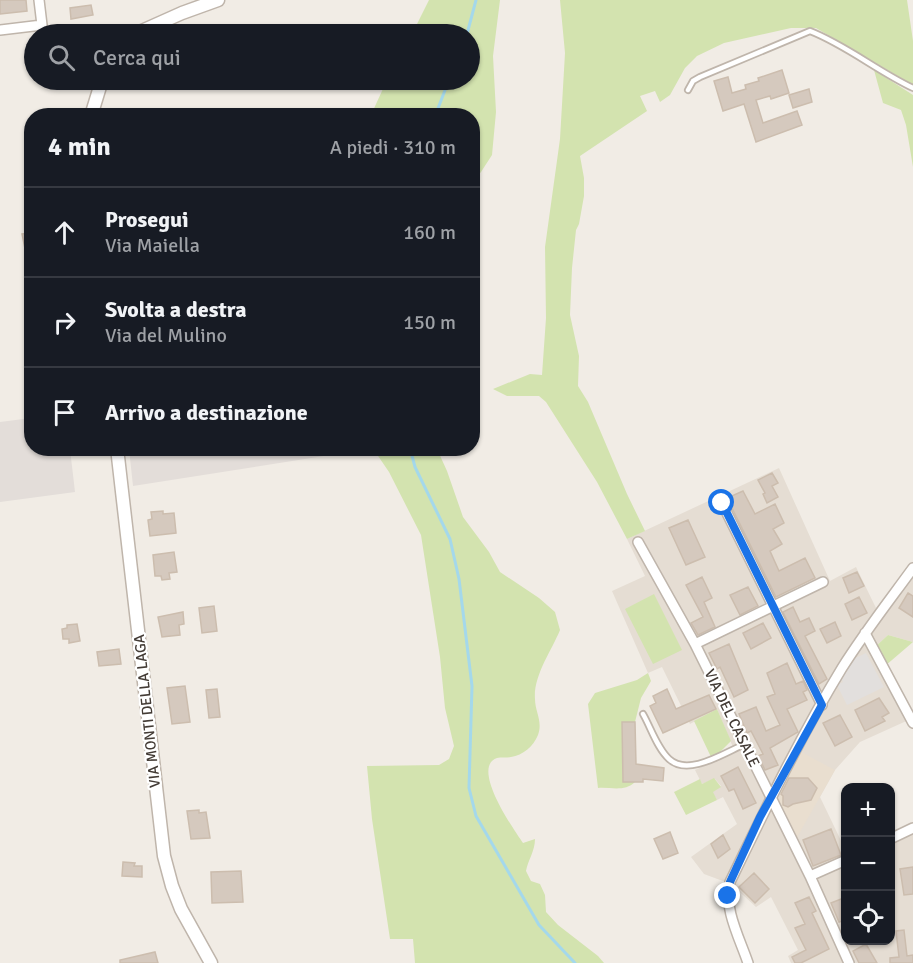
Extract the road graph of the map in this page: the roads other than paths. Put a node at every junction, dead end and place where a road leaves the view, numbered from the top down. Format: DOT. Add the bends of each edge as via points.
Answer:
graph roads {
  1 [pos="39,0"];
  2 [pos="218,0"];
  3 [pos="42,24"];
  4 [pos="157,24"];
  5 [pos="24,27"];
  6 [pos="0,30"];
  7 [pos="913,88"];
  8 [pos="99,90"];
  9 [pos="688,90"];
  10 [pos="94,108"];
  11 [pos="118,456"];
  12 [pos="722,503"];
  13 [pos="638,542"];
  14 [pos="913,568"];
  15 [pos="823,582"];
  16 [pos="773,606"];
  17 [pos="866,633"];
  18 [pos="695,644"];
  19 [pos="822,705"];
  20 [pos="643,714"];
  21 [pos="913,723"];
  22 [pos="745,744"];
  23 [pos="771,797"];
  24 [pos="913,828"];
  25 [pos="895,837"];
  26 [pos="841,862"];
  27 [pos="810,876"];
  28 [pos="211,963"];
  29 [pos="748,963"];
  30 [pos="849,963"];
  1 -- 3 [label="street"];
  2 -- 4 [label="street"];
  5 -- 6 [label="street"];
  7 -- 9 [label="lane" via="831,39 810,31 700,77"];
  8 -- 10 [label="street"];
  11 -- 28 [label="street, VIA MONTI DELLA LAGA" via="164,856 181,909"];
  12 -- 16 [label="street"];
  13 -- 18 [label="street, VIA DEL CASALE"];
  14 -- 17 [label="street"];
  15 -- 16 [label="street"];
  16 -- 18 [label="street"];
  16 -- 19 [label="street"];
  17 -- 19 [label="street"];
  17 -- 21 [label="street"];
  18 -- 22 [label="street, VIA DEL CASALE"];
  19 -- 23 [label="street"];
  20 -- 22 [label="lane" via="663,751 681,766 702,763"];
  22 -- 23 [label="street, VIA DEL CASALE"];
  23 -- 27 [label="street, VIA DEL CASALE"];
  23 -- 29 [label="street" via="728,888 730,909"];
  24 -- 25 [label="street"];
  26 -- 27 [label="street"];
  27 -- 30 [label="street, VIA DEL CASALE"];
}
